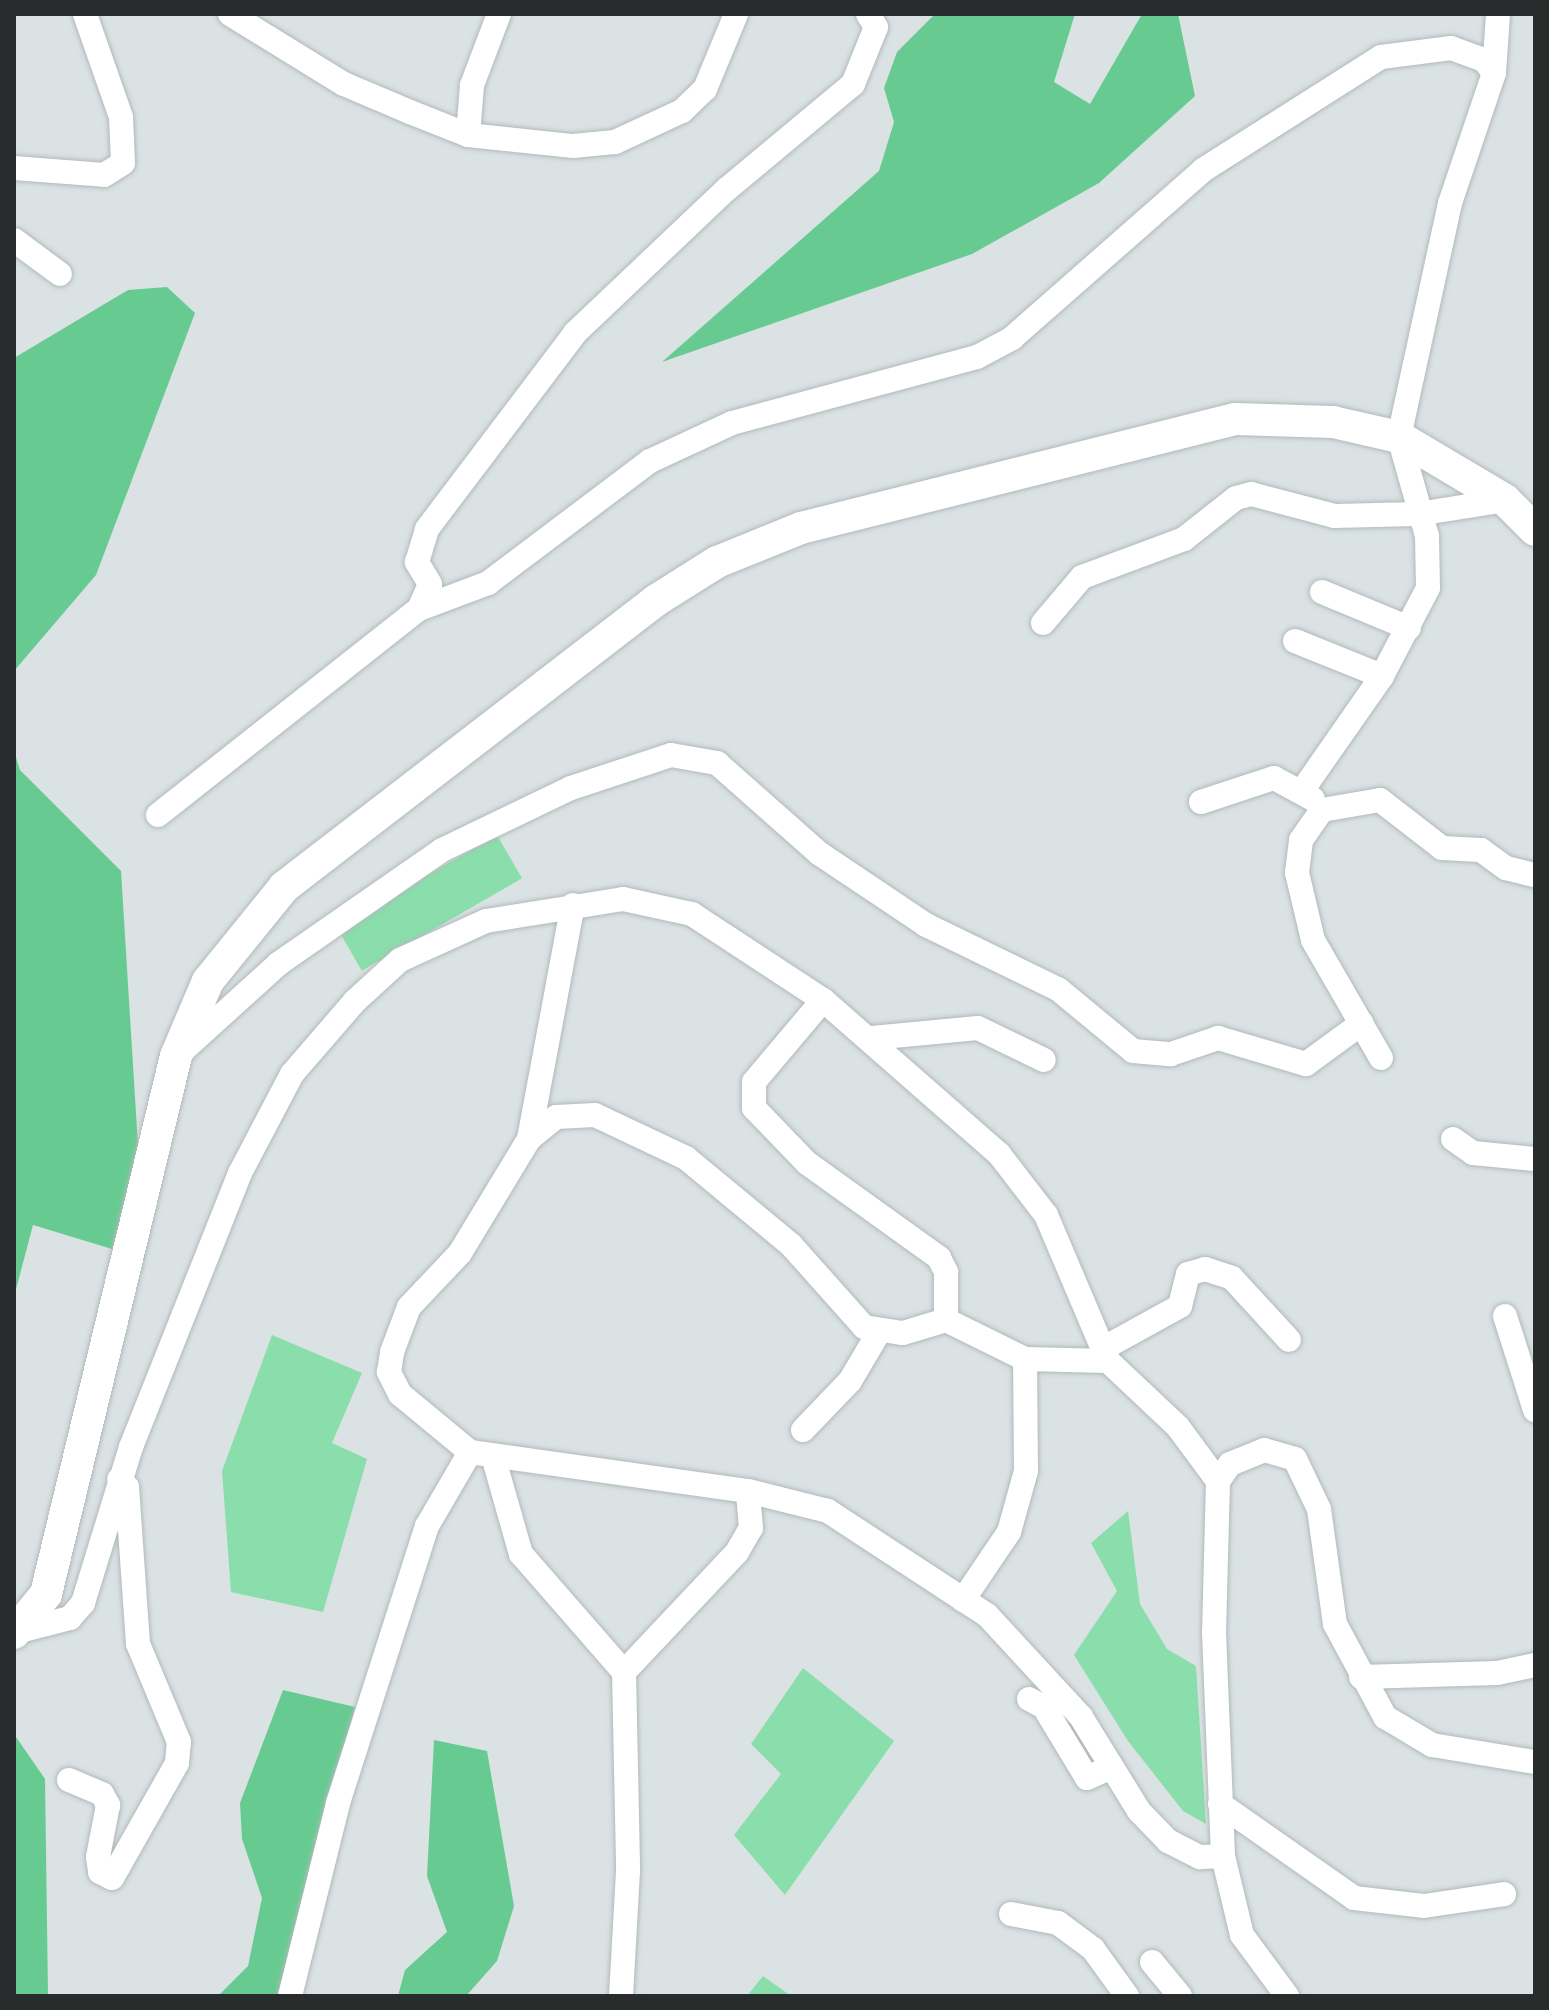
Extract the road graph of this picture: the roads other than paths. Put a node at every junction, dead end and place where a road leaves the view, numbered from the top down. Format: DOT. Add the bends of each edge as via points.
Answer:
graph roads {
  1 [pos="85,14"];
  2 [pos="230,14"];
  3 [pos="499,14"];
  4 [pos="736,14"];
  5 [pos="868,14"];
  6 [pos="1498,14"];
  7 [pos="1494,73"];
  8 [pos="468,135"];
  9 [pos="14,168"];
  10 [pos="14,240"];
  11 [pos="60,274"];
  12 [pos="1399,437"];
  13 [pos="1505,500"];
  14 [pos="1418,514"];
  15 [pos="1535,530"];
  16 [pos="1322,592"];
  17 [pos="419,609"];
  18 [pos="1043,623"];
  19 [pos="1409,628"];
  20 [pos="1295,641"];
  21 [pos="1382,676"];
  22 [pos="1304,788"];
  23 [pos="1201,802"];
  24 [pos="1322,810"];
  25 [pos="158,815"];
  26 [pos="1535,875"];
  27 [pos="573,905"];
  28 [pos="823,1000"];
  29 [pos="1362,1023"];
  30 [pos="872,1038"];
  31 [pos="176,1056"];
  32 [pos="1381,1058"];
  33 [pos="1044,1060"];
  34 [pos="529,1139"];
  35 [pos="1453,1139"];
  36 [pos="1535,1159"];
  37 [pos="1505,1316"];
  38 [pos="946,1320"];
  39 [pos="879,1332"];
  40 [pos="1289,1340"];
  41 [pos="1106,1355"];
  42 [pos="1025,1359"];
  43 [pos="1535,1410"];
  44 [pos="803,1430"];
  45 [pos="481,1454"];
  46 [pos="119,1479"];
  47 [pos="1218,1481"];
  48 [pos="748,1491"];
  49 [pos="963,1600"];
  50 [pos="17,1632"];
  51 [pos="1535,1665"];
  52 [pos="624,1672"];
  53 [pos="1361,1677"];
  54 [pos="1029,1699"];
  55 [pos="1535,1762"];
  56 [pos="1112,1767"];
  57 [pos="69,1780"];
  58 [pos="1220,1804"];
  59 [pos="1223,1856"];
  60 [pos="1504,1894"];
  61 [pos="1011,1914"];
  62 [pos="1152,1962"];
  63 [pos="290,1996"];
  64 [pos="621,1996"];
  65 [pos="1127,1996"];
  66 [pos="1180,1996"];
  67 [pos="1287,1996"];
  1 -- 9 [label="street" via="121,117 123,163 104,175"];
  2 -- 8 [label="street" via="344,84"];
  3 -- 8 [label="street" via="472,85"];
  4 -- 8 [label="street" via="705,89 650,130 573,146"];
  5 -- 17 [label="street" via="876,27 853,84 727,189 575,333 417,549 430,584"];
  6 -- 7 [label="street"];
  7 -- 12 [label="street" via="1450,203"];
  7 -- 17 [label="street" via="1484,60 1451,48 1381,57 1203,170 1012,338 977,357 792,403 695,438 614,485 488,583"];
  10 -- 11 [label="street"];
  12 -- 13 [label="street"];
  12 -- 14 [label="street"];
  12 -- 31 [label="street" via="1333,422 1224,421 801,528 717,562 655,601 284,887 208,981"];
  13 -- 14 [label="street"];
  13 -- 15 [label="street"];
  14 -- 18 [label="street" via="1334,516 1251,494 1236,498 1184,539 1082,577"];
  14 -- 19 [label="street" via="1430,563"];
  16 -- 19 [label="street"];
  17 -- 25 [label="street"];
  19 -- 21 [label="street"];
  20 -- 21 [label="street"];
  21 -- 22 [label="street"];
  22 -- 23 [label="street" via="1255,780 1228,798"];
  22 -- 24 [label="street"];
  24 -- 26 [label="street" via="1380,800 1442,848 1481,850 1506,868"];
  24 -- 29 [label="street" via="1301,840 1297,873 1313,940"];
  27 -- 28 [label="street" via="623,899 692,914"];
  27 -- 34 [label="street"];
  27 -- 46 [label="street" via="444,936 400,960 316,1044 273,1104 234,1187"];
  28 -- 30 [label="street"];
  28 -- 38 [label="street" via="754,1082 754,1108 807,1163 939,1258 948,1285"];
  29 -- 31 [label="street" via="1306,1064 1218,1038 1171,1054 1133,1051 1058,989 926,925 820,854 717,763 671,755 571,788 442,850 278,964"];
  29 -- 32 [label="street"];
  30 -- 33 [label="street" via="978,1028"];
  30 -- 41 [label="street" via="999,1154 1046,1215"];
  31 -- 50 [label="street" via="77,1484 46,1594"];
  34 -- 39 [label="street" via="571,1114 637,1129 759,1214 864,1327"];
  34 -- 45 [label="street" via="460,1253 409,1307 392,1352 389,1372 400,1394"];
  35 -- 36 [label="street" via="1473,1153"];
  37 -- 43 [label="street"];
  38 -- 39 [label="street" via="933,1329"];
  38 -- 42 [label="street"];
  39 -- 44 [label="street" via="850,1381"];
  40 -- 41 [label="street" via="1232,1278 1205,1269 1188,1274 1180,1306"];
  41 -- 42 [label="street"];
  41 -- 47 [label="street" via="1178,1427"];
  42 -- 49 [label="street" via="1026,1471 1009,1532"];
  45 -- 48 [label="street"];
  45 -- 52 [label="street" via="521,1554"];
  45 -- 63 [label="street" via="427,1526 338,1803"];
  46 -- 50 [label="street" via="83,1603 70,1618"];
  46 -- 57 [label="street" via="127,1487 138,1644 179,1742 177,1763 112,1878 100,1872 98,1857 108,1805 102,1794"];
  47 -- 53 [label="street" via="1230,1464 1264,1450 1279,1451 1302,1469 1319,1509 1335,1624"];
  47 -- 58 [label="street"];
  48 -- 49 [label="street" via="828,1511"];
  48 -- 52 [label="street" via="751,1528 737,1552"];
  49 -- 56 [label="street" via="1035,1661"];
  51 -- 53 [label="street" via="1497,1673"];
  52 -- 64 [label="street" via="628,1871"];
  53 -- 55 [label="street" via="1385,1717 1432,1745"];
  54 -- 56 [label="street" via="1044,1707 1087,1778"];
  56 -- 59 [label="street" via="1168,1841 1200,1857"];
  58 -- 59 [label="street"];
  58 -- 60 [label="street" via="1354,1898 1424,1906"];
  59 -- 67 [label="street" via="1242,1935"];
  61 -- 65 [label="street" via="1058,1923 1093,1949"];
  62 -- 66 [label="street"];
}
